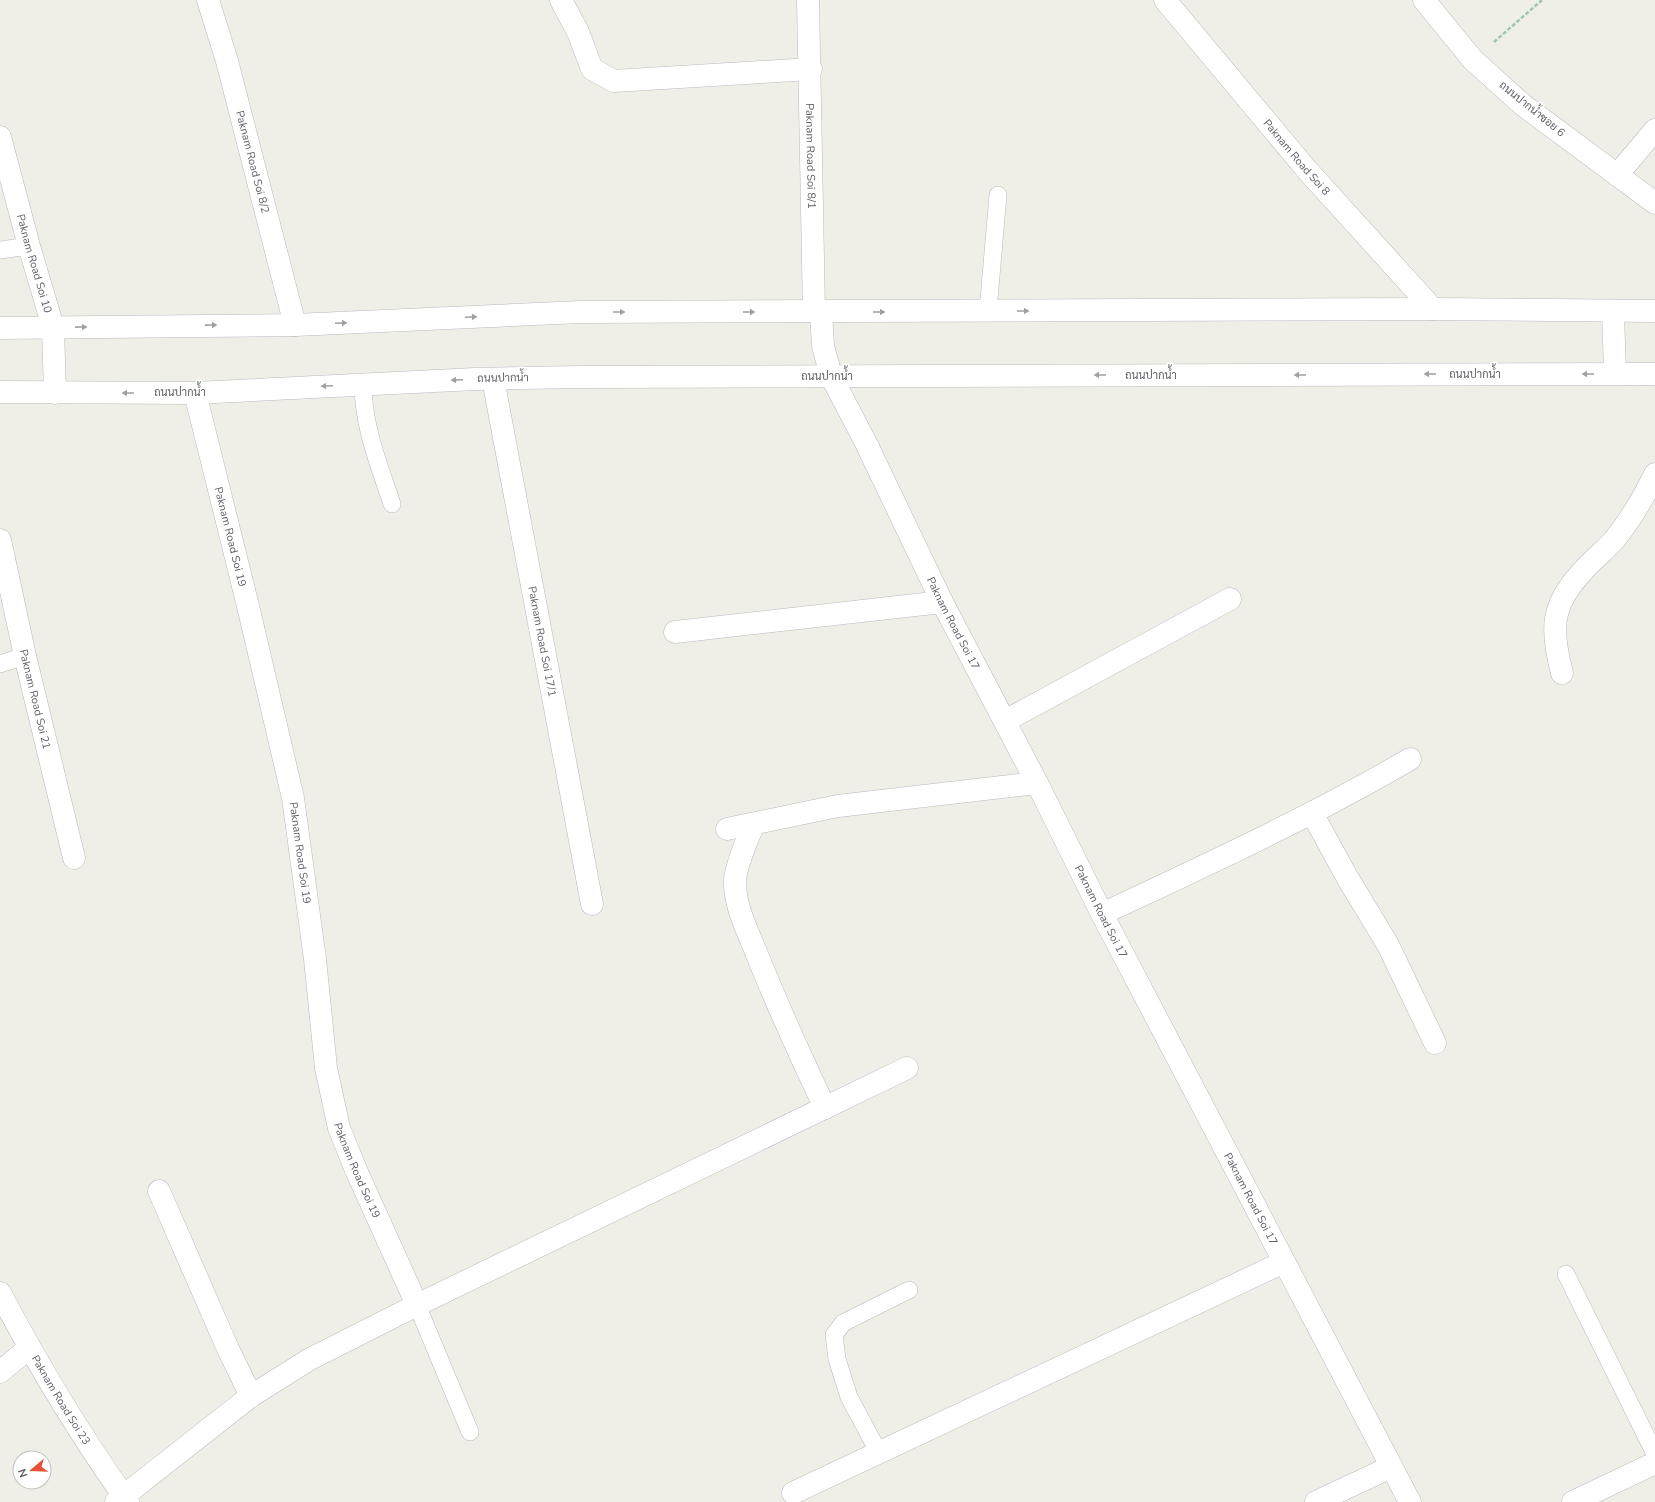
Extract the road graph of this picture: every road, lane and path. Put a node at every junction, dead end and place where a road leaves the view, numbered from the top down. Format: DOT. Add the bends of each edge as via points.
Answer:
graph roads {
  1 [pos="208,0"];
  2 [pos="561,0"];
  3 [pos="808,0"];
  4 [pos="1165,0"];
  5 [pos="1424,0"];
  6 [pos="1542,0"];
  7 [pos="1473,60"];
  8 [pos="811,69"];
  9 [pos="1655,130"];
  10 [pos="0,137"];
  11 [pos="1617,175"];
  12 [pos="998,195"];
  13 [pos="1655,203"];
  14 [pos="29,246"];
  15 [pos="0,250"];
  16 [pos="1433,309"];
  17 [pos="988,311"];
  18 [pos="1614,311"];
  19 [pos="1655,311"];
  20 [pos="817,312"];
  21 [pos="295,324"];
  22 [pos="53,327"];
  23 [pos="0,328"];
  24 [pos="1615,374"];
  25 [pos="1655,374"];
  26 [pos="830,376"];
  27 [pos="493,379"];
  28 [pos="363,384"];
  29 [pos="0,392"];
  30 [pos="55,392"];
  31 [pos="195,393"];
  32 [pos="1655,474"];
  33 [pos="392,504"];
  34 [pos="0,540"];
  35 [pos="1230,600"];
  36 [pos="942,602"];
  37 [pos="675,632"];
  38 [pos="25,656"];
  39 [pos="0,664"];
  40 [pos="1562,673"];
  41 [pos="1005,721"];
  42 [pos="1410,758"];
  43 [pos="1037,783"];
  44 [pos="1312,813"];
  45 [pos="753,825"];
  46 [pos="728,829"];
  47 [pos="74,858"];
  48 [pos="592,904"];
  49 [pos="1102,914"];
  50 [pos="1435,1043"];
  51 [pos="907,1068"];
  52 [pos="825,1108"];
  53 [pos="159,1192"];
  54 [pos="1284,1262"];
  55 [pos="1566,1274"];
  56 [pos="909,1290"];
  57 [pos="0,1293"];
  58 [pos="417,1305"];
  59 [pos="29,1348"];
  60 [pos="0,1372"];
  61 [pos="251,1396"];
  62 [pos="470,1432"];
  63 [pos="879,1453"];
  64 [pos="1655,1454"];
  65 [pos="1655,1462"];
  66 [pos="1391,1467"];
  67 [pos="793,1493"];
  68 [pos="123,1500"];
  69 [pos="1316,1502"];
  70 [pos="1410,1502"];
  71 [pos="1573,1502"];
  1 -- 21 [label="street, Paknam Road Soi 8/2" via="227,61"];
  2 -- 8 [label="street" via="578,32 592,69 614,81"];
  3 -- 8 [label="street, Paknam Road Soi 8/1"];
  4 -- 16 [label="street, Paknam Road Soi 8" via="1307,170"];
  5 -- 7 [label="street, ถนนปากน้ำซอย 6"];
  6 -- 7 [label="path"];
  7 -- 11 [label="street, ถนนปากน้ำซอย 6" via="1523,105"];
  8 -- 20 [label="street, Paknam Road Soi 8/1"];
  9 -- 11 [label="street"];
  10 -- 14 [label="street, Paknam Road Soi 10"];
  11 -- 13 [label="street, ถนนปากน้ำซอย 6"];
  12 -- 17 [label="lane"];
  14 -- 15 [label="lane"];
  14 -- 22 [label="street, Paknam Road Soi 10"];
  17 -- 16 [label="street, one-way"];
  16 -- 18 [label="street"];
  20 -- 17 [label="street, one-way"];
  18 -- 19 [label="street"];
  18 -- 24 [label="street"];
  21 -- 20 [label="street, one-way" via="580,312"];
  20 -- 26 [label="street, Paknam Road Soi 17"];
  22 -- 21 [label="street, one-way"];
  22 -- 23 [label="street"];
  22 -- 30 [label="street, Paknam Road Soi 10"];
  24 -- 25 [label="street, ถนนปากน้ำ"];
  24 -- 26 [label="street, ถนนปากน้ำ, one-way"];
  26 -- 27 [label="street, ถนนปากน้ำ"];
  26 -- 36 [label="street, Paknam Road Soi 17" via="866,443"];
  27 -- 28 [label="street, ถนนปากน้ำ, one-way"];
  27 -- 48 [label="street, Paknam Road Soi 17/1"];
  28 -- 31 [label="street, ถนนปากน้ำ, one-way"];
  28 -- 33 [label="lane" via="363,403 369,432"];
  29 -- 30 [label="street, ถนนปากน้ำ"];
  31 -- 30 [label="street, ถนนปากน้ำ, one-way"];
  31 -- 58 [label="street, Paknam Road Soi 19" via="293,798 314,951 326,1068 339,1128"];
  32 -- 40 [label="street" via="1641,503 1614,540 1565,592 1554,624 1555,647"];
  34 -- 38 [label="street, Paknam Road Soi 21"];
  35 -- 41 [label="street"];
  36 -- 37 [label="street"];
  36 -- 41 [label="street, Paknam Road Soi 17"];
  38 -- 39 [label="lane"];
  38 -- 47 [label="street, Paknam Road Soi 21"];
  41 -- 43 [label="street, Paknam Road Soi 17"];
  42 -- 44 [label="street"];
  43 -- 45 [label="street" via="838,806"];
  43 -- 49 [label="street, Paknam Road Soi 17"];
  44 -- 49 [label="street"];
  44 -- 50 [label="street" via="1388,945"];
  45 -- 46 [label="street"];
  45 -- 52 [label="street" via="738,863 735,879 741,913 776,1004"];
  49 -- 54 [label="street, Paknam Road Soi 17"];
  51 -- 52 [label="street"];
  52 -- 58 [label="street"];
  53 -- 61 [label="street"];
  54 -- 63 [label="street"];
  54 -- 66 [label="street, Paknam Road Soi 17"];
  55 -- 64 [label="lane"];
  56 -- 63 [label="lane" via="843,1323 834,1335 837,1359 848,1397"];
  57 -- 59 [label="street, Paknam Road Soi 23"];
  58 -- 61 [label="street" via="310,1359"];
  58 -- 62 [label="lane"];
  59 -- 60 [label="street"];
  59 -- 68 [label="street, Paknam Road Soi 23"];
  61 -- 68 [label="street"];
  63 -- 67 [label="street"];
  65 -- 71 [label="street"];
  66 -- 69 [label="street"];
  66 -- 70 [label="street, Paknam Road Soi 17"];
}
